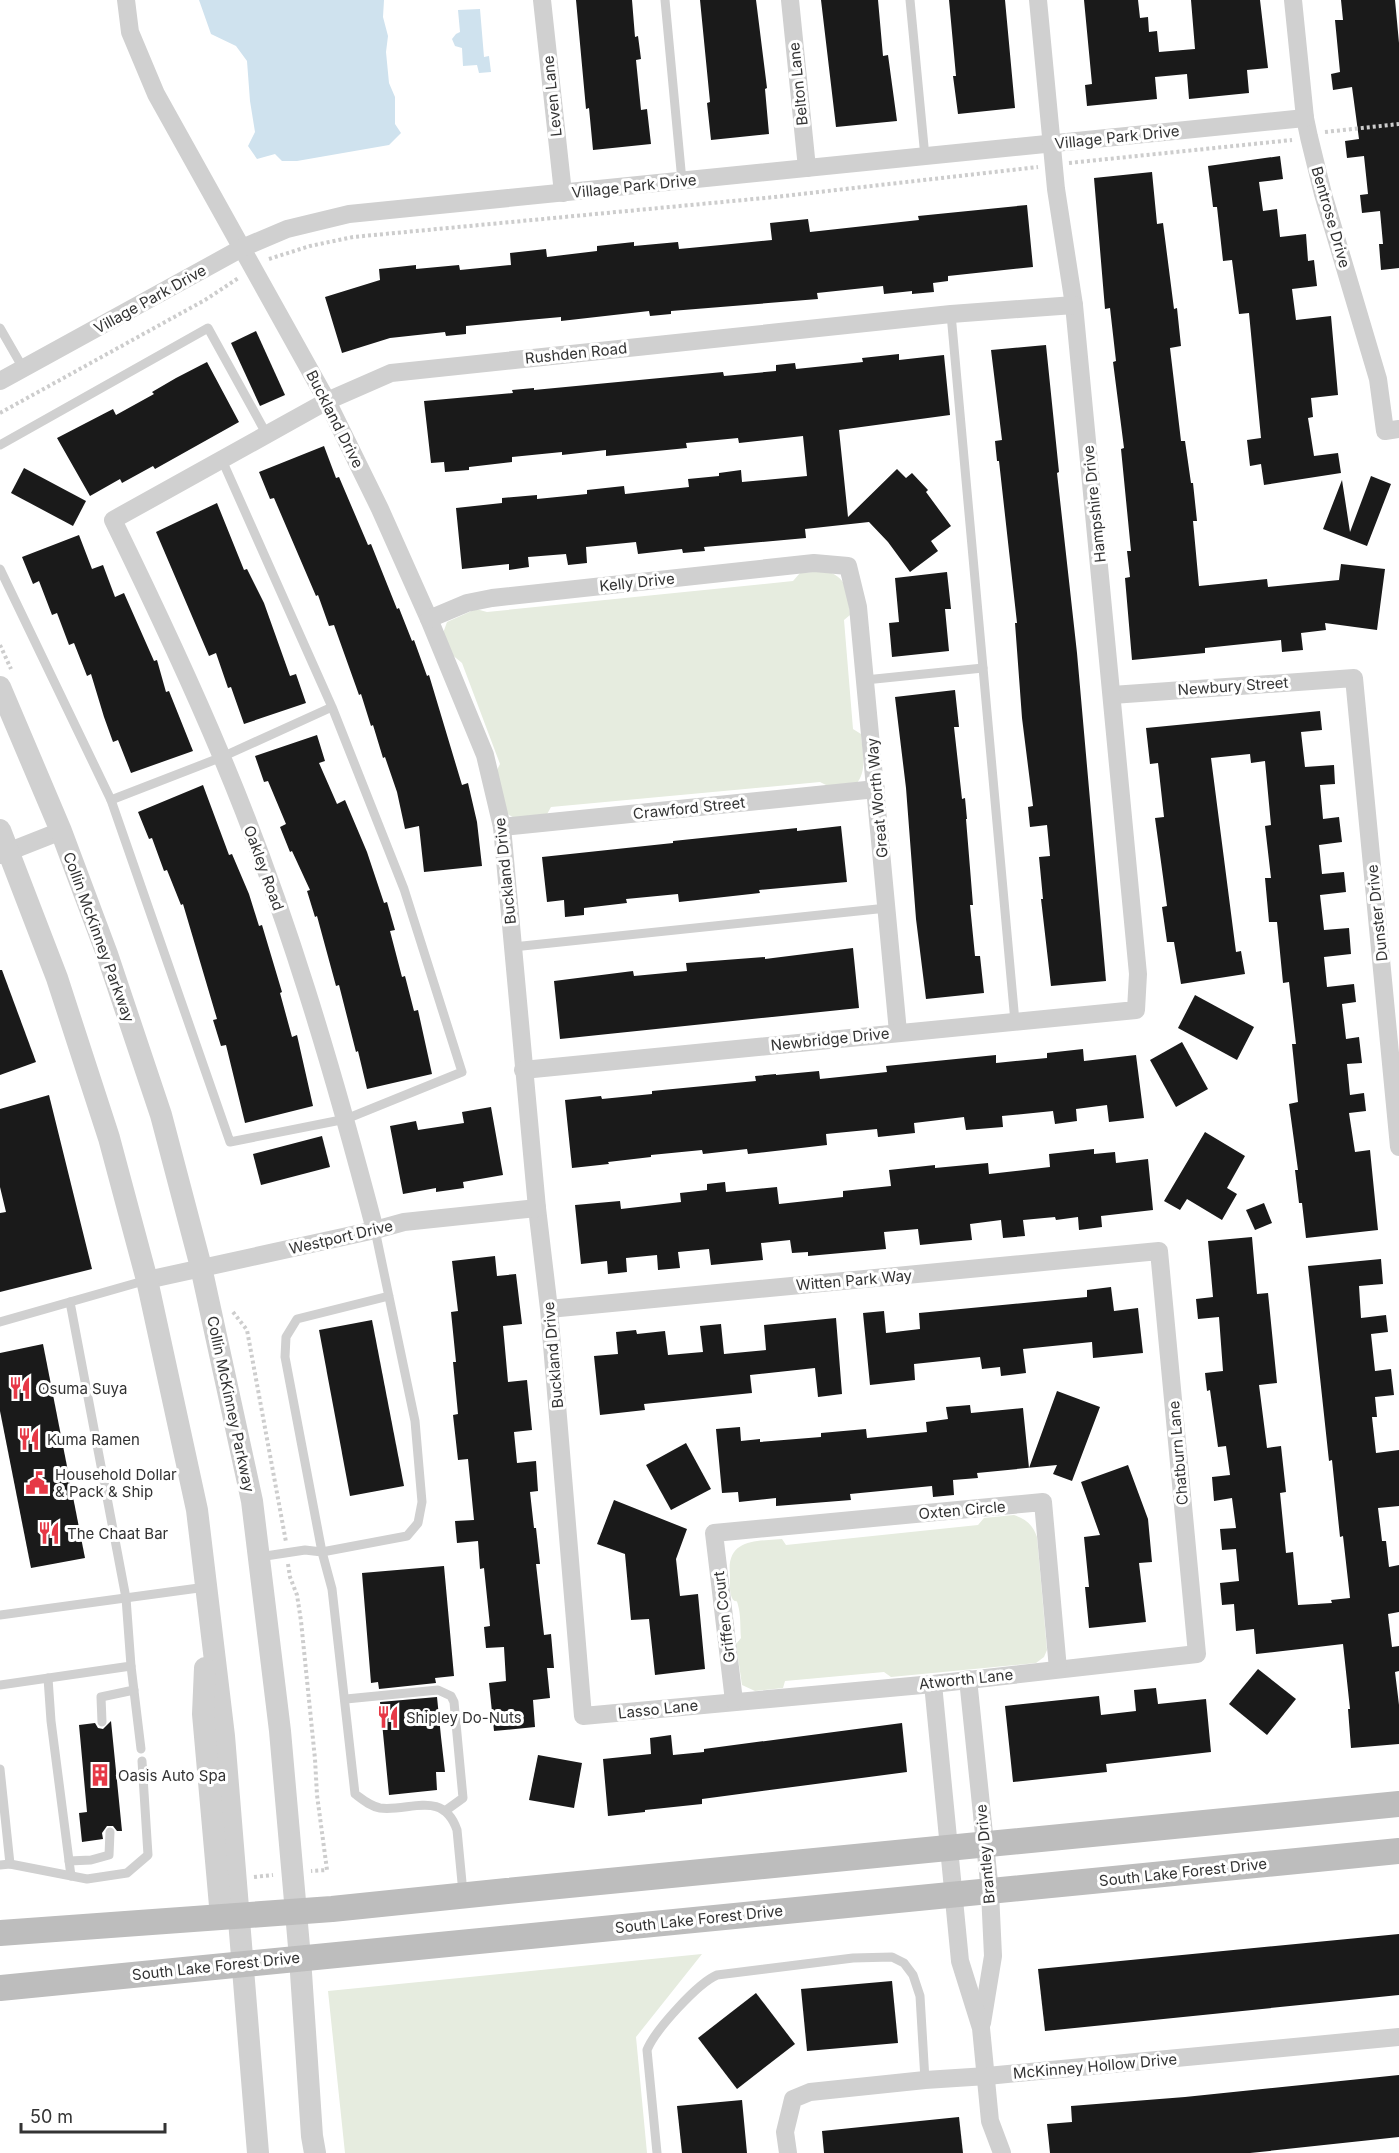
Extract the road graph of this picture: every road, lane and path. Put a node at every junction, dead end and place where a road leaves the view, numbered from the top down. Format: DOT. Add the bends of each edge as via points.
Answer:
graph roads {
  1 [pos="126,0"];
  2 [pos="542,0"];
  3 [pos="665,0"];
  4 [pos="790,0"];
  5 [pos="910,0"];
  6 [pos="1038,0"];
  7 [pos="1293,0"];
  8 [pos="1399,124"];
  9 [pos="1307,128"];
  10 [pos="1052,144"];
  11 [pos="925,157"];
  12 [pos="1054,165"];
  13 [pos="807,168"];
  14 [pos="682,181"];
  15 [pos="563,193"];
  16 [pos="242,248"];
  17 [pos="253,268"];
  18 [pos="1074,304"];
  19 [pos="951,314"];
  20 [pos="0,328"];
  21 [pos="23,368"];
  22 [pos="0,381"];
  23 [pos="327,401"];
  24 [pos="0,413"];
  25 [pos="1392,430"];
  26 [pos="267,435"];
  27 [pos="0,445"];
  28 [pos="222,460"];
  29 [pos="113,520"];
  30 [pos="848,566"];
  31 [pos="0,569"];
  32 [pos="429,619"];
  33 [pos="983,668"];
  34 [pos="1354,678"];
  35 [pos="865,680"];
  36 [pos="0,687"];
  37 [pos="1112,695"];
  38 [pos="332,706"];
  39 [pos="222,757"];
  40 [pos="876,789"];
  41 [pos="111,800"];
  42 [pos="502,827"];
  43 [pos="0,830"];
  44 [pos="61,831"];
  45 [pos="4,853"];
  46 [pos="887,909"];
  47 [pos="513,947"];
  48 [pos="1136,1010"];
  49 [pos="1015,1022"];
  50 [pos="898,1032"];
  51 [pos="523,1070"];
  52 [pos="346,1119"];
  53 [pos="1399,1147"];
  54 [pos="537,1208"];
  55 [pos="375,1230"];
  56 [pos="1159,1251"];
  57 [pos="201,1267"];
  58 [pos="147,1280"];
  59 [pos="389,1296"];
  60 [pos="70,1302"];
  61 [pos="549,1309"];
  62 [pos="0,1322"];
  63 [pos="714,1533"];
  64 [pos="322,1552"];
  65 [pos="259,1557"];
  66 [pos="207,1596"];
  67 [pos="126,1598"];
  68 [pos="0,1615"];
  69 [pos="1197,1654"];
  70 [pos="131,1666"];
  71 [pos="1058,1669"];
  72 [pos="48,1678"];
  73 [pos="968,1679"];
  74 [pos="0,1684"];
  75 [pos="933,1684"];
  76 [pos="134,1690"];
  77 [pos="346,1700"];
  78 [pos="734,1701"];
  79 [pos="583,1716"];
  80 [pos="102,1722"];
  81 [pos="141,1749"];
  82 [pos="142,1761"];
  83 [pos="0,1769"];
  84 [pos="1399,1804"];
  85 [pos="445,1811"];
  86 [pos="110,1832"];
  87 [pos="985,1845"];
  88 [pos="948,1848"];
  89 [pos="1399,1851"];
  90 [pos="69,1861"];
  91 [pos="10,1864"];
  92 [pos="0,1865"];
  93 [pos="71,1876"];
  94 [pos="990,1892"];
  95 [pos="463,1896"];
  96 [pos="954,1896"];
  97 [pos="296,1911"];
  98 [pos="230,1916"];
  99 [pos="0,1933"];
  100 [pos="300,1958"];
  101 [pos="242,1963"];
  102 [pos="0,1988"];
  103 [pos="981,2028"];
  104 [pos="1399,2037"];
  105 [pos="987,2076"];
  106 [pos="925,2080"];
  107 [pos="258,2153"];
  108 [pos="315,2153"];
  109 [pos="657,2153"];
  110 [pos="788,2153"];
  111 [pos="1002,2153"];
  1 -- 16 [label="street, Buckland Drive" via="130,32 156,94"];
  2 -- 15 [label="street, Leven Lane"];
  3 -- 14 [label="lane"];
  4 -- 13 [label="street, Belton Lane"];
  5 -- 11 [label="lane"];
  6 -- 10 [label="street, Hampshire Drive"];
  7 -- 9 [label="street, Bentrose Drive"];
  8 -- 9 [label="path" via="1324,133"];
  9 -- 10 [label="street, Village Park Drive"];
  9 -- 12 [label="path" via="1157,156"];
  9 -- 25 [label="street, Bentrose Drive"];
  10 -- 11 [label="street, Village Park Drive"];
  10 -- 12 [label="street, Hampshire Drive"];
  11 -- 13 [label="street, Village Park Drive"];
  12 -- 17 [label="path" via="775,197 353,237 272,257"];
  12 -- 18 [label="street, Hampshire Drive"];
  13 -- 14 [label="street, Village Park Drive"];
  14 -- 15 [label="street, Village Park Drive"];
  15 -- 16 [label="street, Village Park Drive" via="349,214 287,229"];
  16 -- 17 [label="street, Buckland Drive"];
  16 -- 21 [label="street, Village Park Drive"];
  17 -- 23 [label="street, Buckland Drive"];
  17 -- 24 [label="path" via="206,300"];
  18 -- 19 [label="street, Rushden Road"];
  18 -- 37 [label="street, Hampshire Drive"];
  19 -- 23 [label="street, Rushden Road" via="391,373"];
  19 -- 33 [label="lane"];
  20 -- 21 [label="lane"];
  21 -- 22 [label="street, Village Park Drive"];
  23 -- 26 [label="street, Rushden Road"];
  23 -- 32 [label="street, Buckland Drive"];
  26 -- 27 [label="lane" via="208,328"];
  26 -- 28 [label="street, Rushden Road"];
  28 -- 29 [label="street, Rushden Road"];
  28 -- 38 [label="lane"];
  29 -- 39 [label="street, Oakley Road"];
  30 -- 32 [label="street, Kelly Drive" via="814,563 492,598 467,603"];
  30 -- 35 [label="street, Great Worth Way" via="858,607"];
  31 -- 41 [label="lane"];
  32 -- 42 [label="street, Buckland Drive" via="485,755"];
  33 -- 35 [label="lane"];
  33 -- 49 [label="lane"];
  34 -- 37 [label="street, Newbury Street"];
  34 -- 53 [label="street, Dunster Drive"];
  35 -- 40 [label="street, Great Worth Way"];
  36 -- 44 [label="street, Collin McKinney Parkway"];
  37 -- 48 [label="street, Hampshire Drive" via="1138,974"];
  38 -- 39 [label="lane"];
  38 -- 52 [label="lane" via="404,889 462,1071"];
  39 -- 41 [label="lane"];
  39 -- 52 [label="street, Oakley Road" via="295,955"];
  40 -- 42 [label="street, Crawford Street"];
  40 -- 46 [label="street, Great Worth Way"];
  41 -- 52 [label="lane" via="230,1142"];
  42 -- 47 [label="street, Buckland Drive"];
  43 -- 45 [label="street"];
  44 -- 45 [label="street"];
  44 -- 57 [label="street, Collin McKinney Parkway" via="161,1114"];
  45 -- 58 [label="street" via="57,978 109,1138"];
  46 -- 47 [label="lane"];
  46 -- 50 [label="street, Great Worth Way"];
  47 -- 51 [label="street, Buckland Drive"];
  48 -- 49 [label="street, Newbridge Drive"];
  49 -- 50 [label="street, Newbridge Drive"];
  50 -- 51 [label="street, Newbridge Drive"];
  51 -- 54 [label="street, Buckland Drive"];
  52 -- 55 [label="street, Oakley Road"];
  54 -- 55 [label="street, Westport Drive" via="404,1222"];
  54 -- 61 [label="street, Buckland Drive"];
  55 -- 57 [label="street, Westport Drive"];
  55 -- 59 [label="lane"];
  56 -- 61 [label="street, Witten Park Way"];
  56 -- 69 [label="street, Chatburn Lane"];
  57 -- 58 [label="street, Westport Drive"];
  57 -- 65 [label="street, Collin McKinney Parkway" via="252,1501"];
  58 -- 60 [label="lane"];
  58 -- 66 [label="street" via="197,1510"];
  59 -- 64 [label="lane" via="415,1421 422,1502 418,1522 406,1536"];
  59 -- 64 [label="lane" via="297,1319 286,1337 285,1357"];
  60 -- 62 [label="lane"];
  60 -- 67 [label="lane"];
  61 -- 79 [label="street, Buckland Drive"];
  63 -- 71 [label="street, Oxten Circle" via="1043,1502"];
  63 -- 78 [label="street, Griffen Court"];
  64 -- 65 [label="lane" via="305,1550"];
  64 -- 77 [label="lane" via="332,1589"];
  65 -- 97 [label="street, Collin McKinney Parkway"];
  66 -- 67 [label="lane"];
  66 -- 98 [label="street" via="224,1736"];
  67 -- 68 [label="lane"];
  67 -- 70 [label="lane"];
  69 -- 71 [label="street, Atworth Lane"];
  70 -- 72 [label="lane"];
  70 -- 76 [label="lane"];
  71 -- 73 [label="street, Atworth Lane"];
  72 -- 74 [label="lane"];
  72 -- 90 [label="lane"];
  73 -- 75 [label="street, Atworth Lane"];
  73 -- 87 [label="street, Brantley Drive"];
  75 -- 78 [label="street, Atworth Lane"];
  75 -- 88 [label="street, Brantley Drive"];
  76 -- 80 [label="lane" via="101,1697"];
  76 -- 81 [label="lane"];
  77 -- 85 [label="lane" via="355,1794 380,1808 431,1805"];
  77 -- 85 [label="lane" via="438,1690 451,1696 463,1798"];
  78 -- 79 [label="street, Lasso Lane"];
  82 -- 93 [label="lane" via="148,1855 127,1873 87,1879"];
  83 -- 91 [label="lane"];
  84 -- 87 [label="main road"];
  85 -- 95 [label="lane" via="457,1830"];
  86 -- 90 [label="lane" via="109,1855"];
  87 -- 88 [label="main road"];
  87 -- 94 [label="street, Brantley Drive"];
  88 -- 95 [label="main road"];
  88 -- 96 [label="street, Brantley Drive"];
  89 -- 94 [label="main road, South Lake Forest Drive"];
  90 -- 93 [label="lane"];
  91 -- 92 [label="lane"];
  91 -- 93 [label="lane"];
  94 -- 96 [label="main road, South Lake Forest Drive"];
  94 -- 103 [label="street, Brantley Drive" via="993,1956"];
  95 -- 97 [label="main road"];
  96 -- 100 [label="main road, South Lake Forest Drive"];
  96 -- 103 [label="street, Brantley Drive" via="960,1961"];
  97 -- 98 [label="main road"];
  97 -- 100 [label="street, Collin McKinney Parkway"];
  98 -- 99 [label="main road"];
  98 -- 101 [label="street"];
  100 -- 101 [label="main road, South Lake Forest Drive"];
  100 -- 108 [label="street, Collin McKinney Parkway"];
  101 -- 102 [label="main road, South Lake Forest Drive"];
  101 -- 107 [label="street"];
  103 -- 105 [label="street, Brantley Drive"];
  104 -- 105 [label="street, McKinney Hollow Drive"];
  105 -- 106 [label="street, McKinney Hollow Drive"];
  105 -- 111 [label="street, Brantley Drive" via="990,2121"];
  106 -- 109 [label="lane" via="920,1996 904,1963 892,1957 853,1958 717,1975 690,1996 651,2040 647,2050"];
  106 -- 110 [label="street, McKinney Hollow Drive" via="810,2092 793,2099 785,2132"];
}
